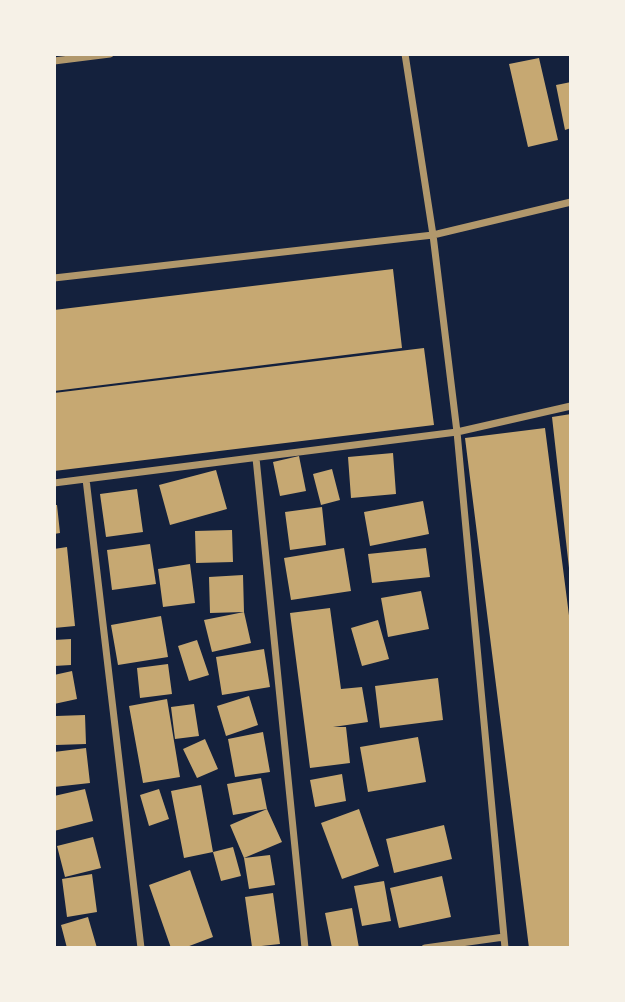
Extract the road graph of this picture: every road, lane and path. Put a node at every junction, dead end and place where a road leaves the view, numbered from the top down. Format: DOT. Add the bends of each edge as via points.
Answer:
graph roads {
  1 [pos="110,54"];
  2 [pos="405,54"];
  3 [pos="54,61"];
  4 [pos="571,202"];
  5 [pos="433,235"];
  6 [pos="54,278"];
  7 [pos="571,406"];
  8 [pos="457,432"];
  9 [pos="256,458"];
  10 [pos="86,479"];
  11 [pos="54,483"];
  12 [pos="504,937"];
  13 [pos="141,948"];
  14 [pos="305,948"];
  15 [pos="425,948"];
  16 [pos="505,948"];
  1 -- 3 [label="street"];
  2 -- 5 [label="street"];
  4 -- 5 [label="street"];
  5 -- 6 [label="street"];
  5 -- 8 [label="street"];
  7 -- 8 [label="street"];
  8 -- 9 [label="street"];
  8 -- 12 [label="street"];
  9 -- 10 [label="street"];
  9 -- 14 [label="street"];
  10 -- 11 [label="street"];
  10 -- 13 [label="street"];
  12 -- 15 [label="street"];
  12 -- 16 [label="street"];
}
